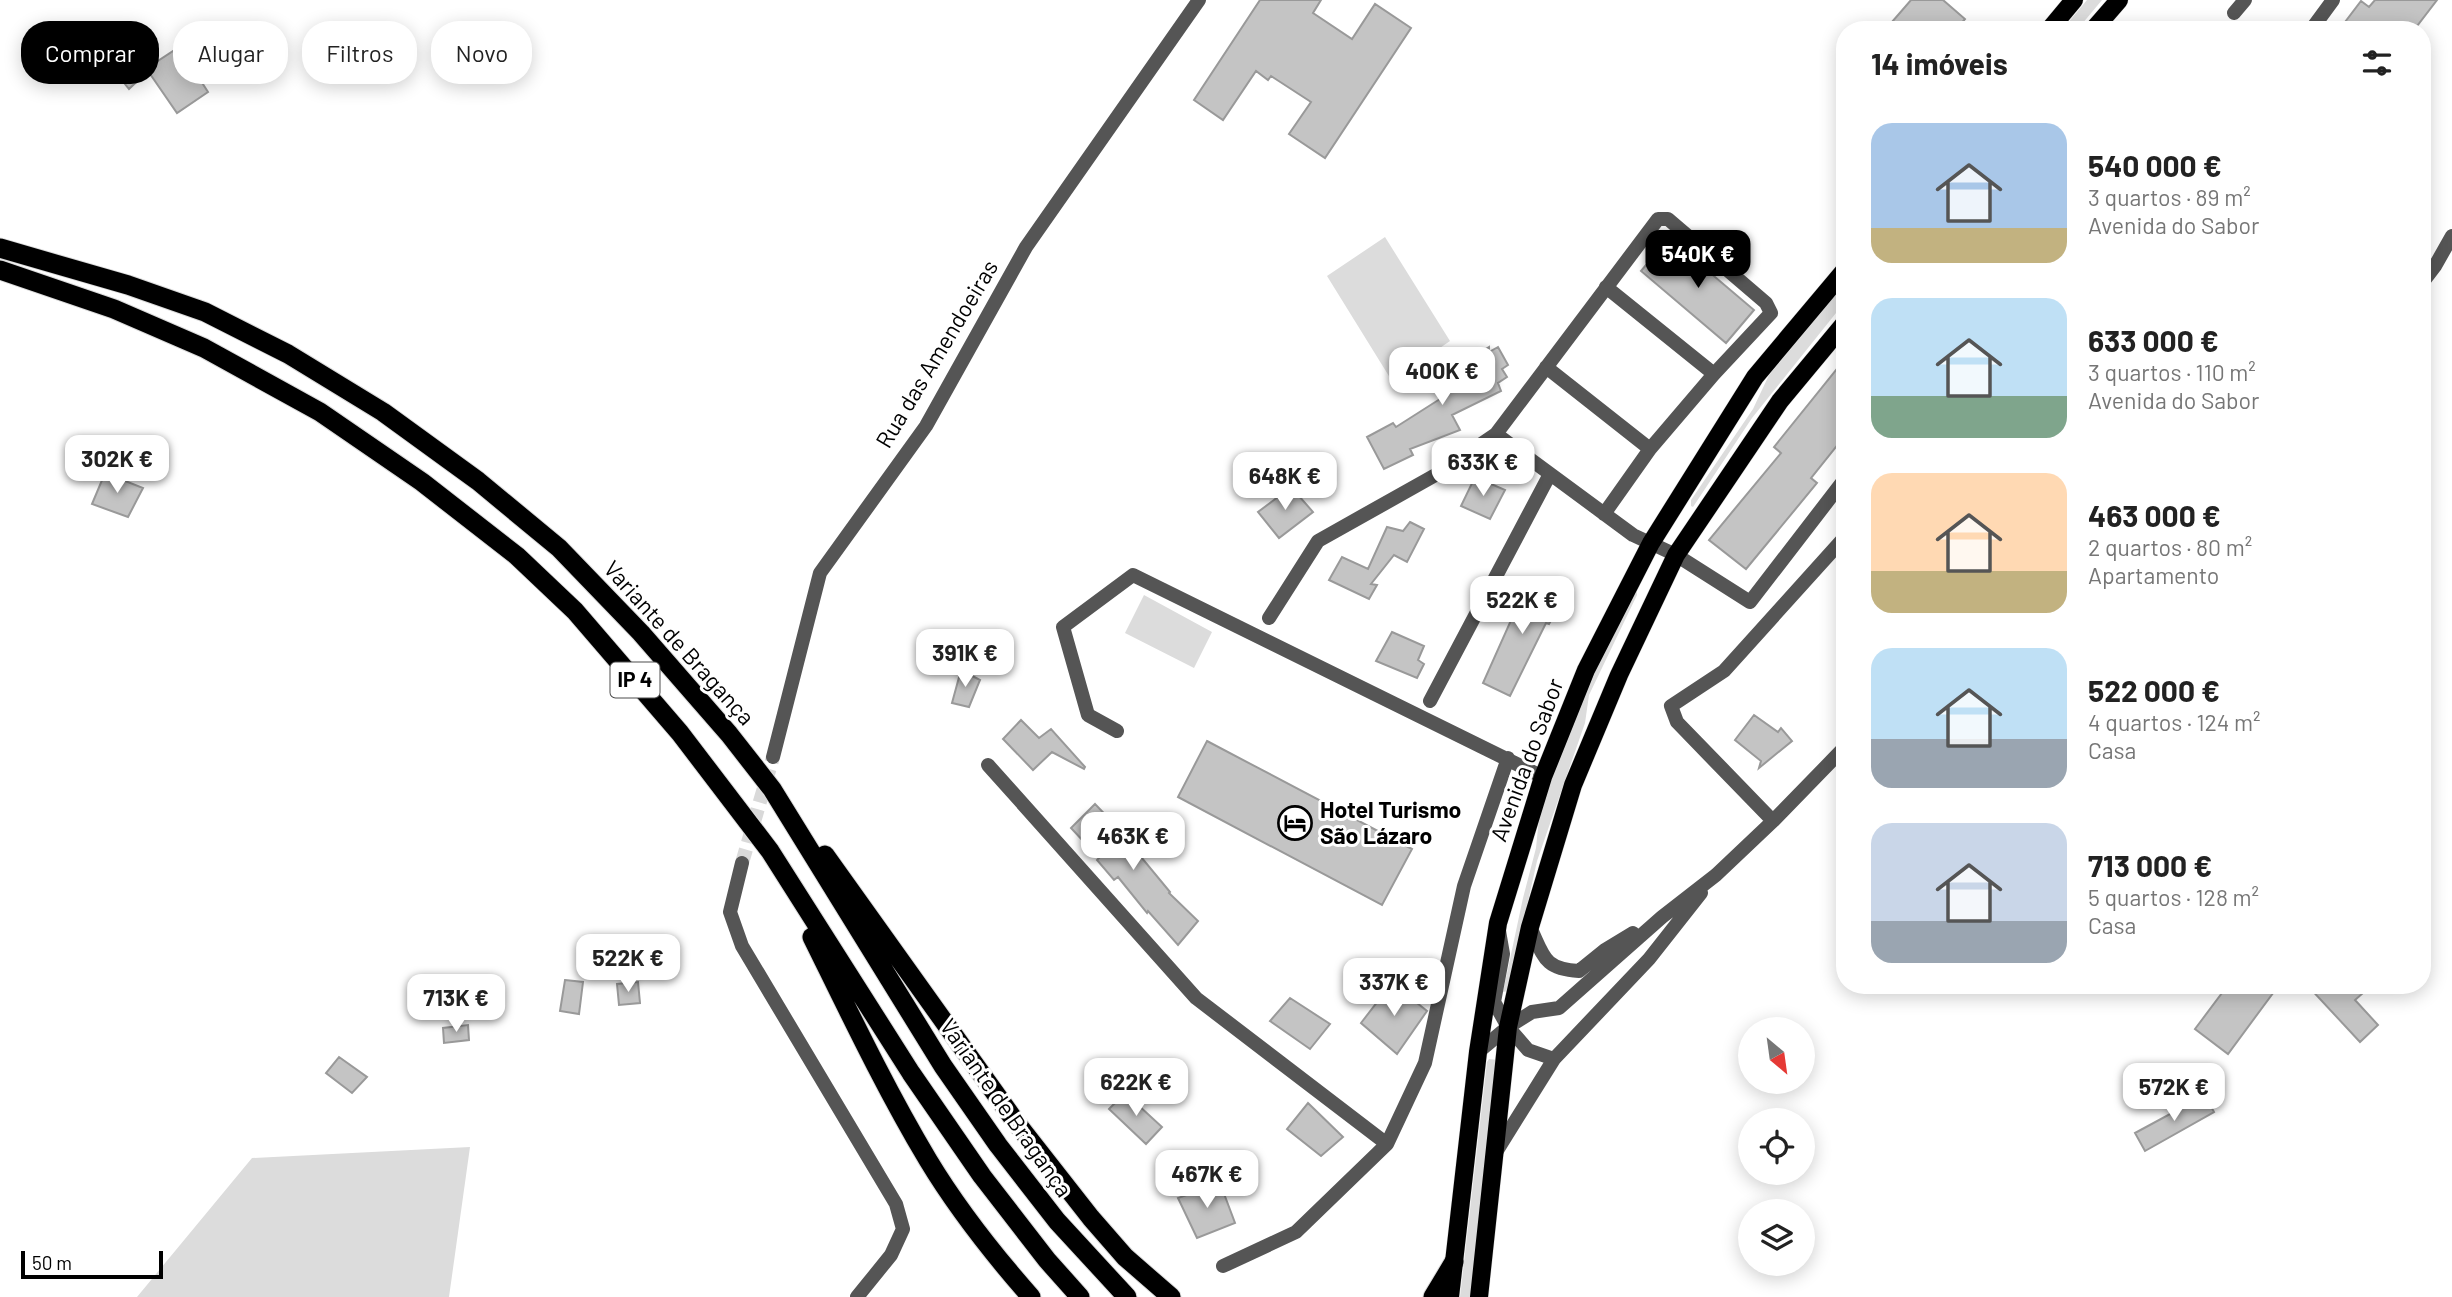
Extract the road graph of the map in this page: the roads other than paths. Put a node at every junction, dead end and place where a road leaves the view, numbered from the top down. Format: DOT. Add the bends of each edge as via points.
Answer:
graph roads {
  1 [pos="1199,0"];
  2 [pos="2074,0"];
  3 [pos="2119,0"];
  4 [pos="2245,0"];
  5 [pos="2333,0"];
  6 [pos="2234,12"];
  7 [pos="2056,21"];
  8 [pos="2101,21"];
  9 [pos="2318,21"];
  10 [pos="2452,236"];
  11 [pos="0,248"];
  12 [pos="0,270"];
  13 [pos="2431,271"];
  14 [pos="1836,281"];
  15 [pos="1606,288"];
  16 [pos="1836,334"];
  17 [pos="1546,367"];
  18 [pos="1714,374"];
  19 [pos="1496,434"];
  20 [pos="1650,449"];
  21 [pos="1550,474"];
  22 [pos="1836,490"];
  23 [pos="1604,514"];
  24 [pos="1651,543"];
  25 [pos="1836,547"];
  26 [pos="1676,555"];
  27 [pos="1269,618"];
  28 [pos="1430,701"];
  29 [pos="1117,731"];
  30 [pos="1836,756"];
  31 [pos="773,757"];
  32 [pos="1508,758"];
  33 [pos="988,765"];
  34 [pos="1544,777"];
  35 [pos="772,789"];
  36 [pos="1773,821"];
  37 [pos="770,851"];
  38 [pos="742,863"];
  39 [pos="1716,875"];
  40 [pos="1662,917"];
  41 [pos="1498,923"];
  42 [pos="1530,926"];
  43 [pos="1508,1027"];
  44 [pos="1478,1052"];
  45 [pos="1554,1059"];
  46 [pos="1387,1144"];
  47 [pos="1496,1152"];
  48 [pos="1454,1262"];
  49 [pos="1223,1266"];
  50 [pos="857,1297"];
  51 [pos="1031,1297"];
  52 [pos="1080,1297"];
  53 [pos="1127,1297"];
  54 [pos="1171,1297"];
  55 [pos="1433,1297"];
  56 [pos="1450,1297"];
  57 [pos="1479,1297"];
  1 -- 31 [label="street, Rua das Amendoeiras" via="1026,247 926,426 820,573"];
  2 -- 7 [label="main road"];
  3 -- 8 [label="main road"];
  4 -- 6 [label="street"];
  5 -- 9 [label="street"];
  10 -- 13 [label="street"];
  11 -- 35 [label="highway, Variante de Bragança / IP 4" via="205,312 383,412 559,548 641,633"];
  12 -- 37 [label="highway, IP 4" via="114,309 204,348 320,412 422,482 517,556 575,611 680,733"];
  14 -- 24 [label="main road, Avenida do Sabor" via="1755,377"];
  15 -- 17 [label="street"];
  15 -- 18 [label="street"];
  15 -- 18 [label="street" via="1658,219 1668,219 1772,313"];
  16 -- 26 [label="main road" via="1780,401"];
  17 -- 19 [label="street"];
  17 -- 20 [label="street"];
  18 -- 20 [label="street"];
  19 -- 21 [label="street"];
  19 -- 27 [label="street" via="1440,473 1318,541"];
  20 -- 23 [label="street"];
  21 -- 23 [label="street"];
  21 -- 28 [label="street"];
  22 -- 26 [label="street" via="1750,601"];
  23 -- 24 [label="street"];
  24 -- 26 [label="street"];
  24 -- 34 [label="main road, Avenida do Sabor" via="1586,670"];
  25 -- 36 [label="street" via="1724,671 1671,706 1678,722"];
  26 -- 42 [label="main road" via="1573,785"];
  29 -- 32 [label="street" via="1088,715 1063,627 1133,576"];
  30 -- 36 [label="street"];
  32 -- 34 [label="street"];
  32 -- 46 [label="street" via="1464,886 1425,1063"];
  33 -- 46 [label="street" via="1196,998"];
  34 -- 41 [label="main road, Avenida do Sabor"];
  35 -- 53 [label="highway, Variante de Bragança / IP 4" via="943,1066 998,1146 1057,1221"];
  35 -- 54 [label="highway" via="836,869 1015,1121 1091,1218 1125,1257"];
  36 -- 39 [label="street"];
  37 -- 51 [label="highway" via="929,1162"];
  37 -- 52 [label="highway, IP 4" via="982,1177"];
  38 -- 50 [label="street" via="730,912 742,946 896,1204 903,1229 891,1255"];
  39 -- 40 [label="street"];
  39 -- 45 [label="street" via="1649,958"];
  40 -- 42 [label="street" via="1579,971 1559,970 1545,958"];
  40 -- 43 [label="street" via="1559,1008 1532,1012"];
  41 -- 43 [label="street" via="1503,954 1494,1002"];
  41 -- 44 [label="main road, Avenida do Sabor"];
  42 -- 43 [label="main road"];
  43 -- 44 [label="street"];
  43 -- 45 [label="street" via="1528,1050"];
  43 -- 47 [label="main road"];
  44 -- 48 [label="main road, Avenida do Sabor"];
  45 -- 47 [label="street"];
  46 -- 49 [label="street" via="1296,1232"];
  47 -- 57 [label="main road"];
  48 -- 55 [label="highway"];
  48 -- 56 [label="main road, Avenida do Sabor"];
}
